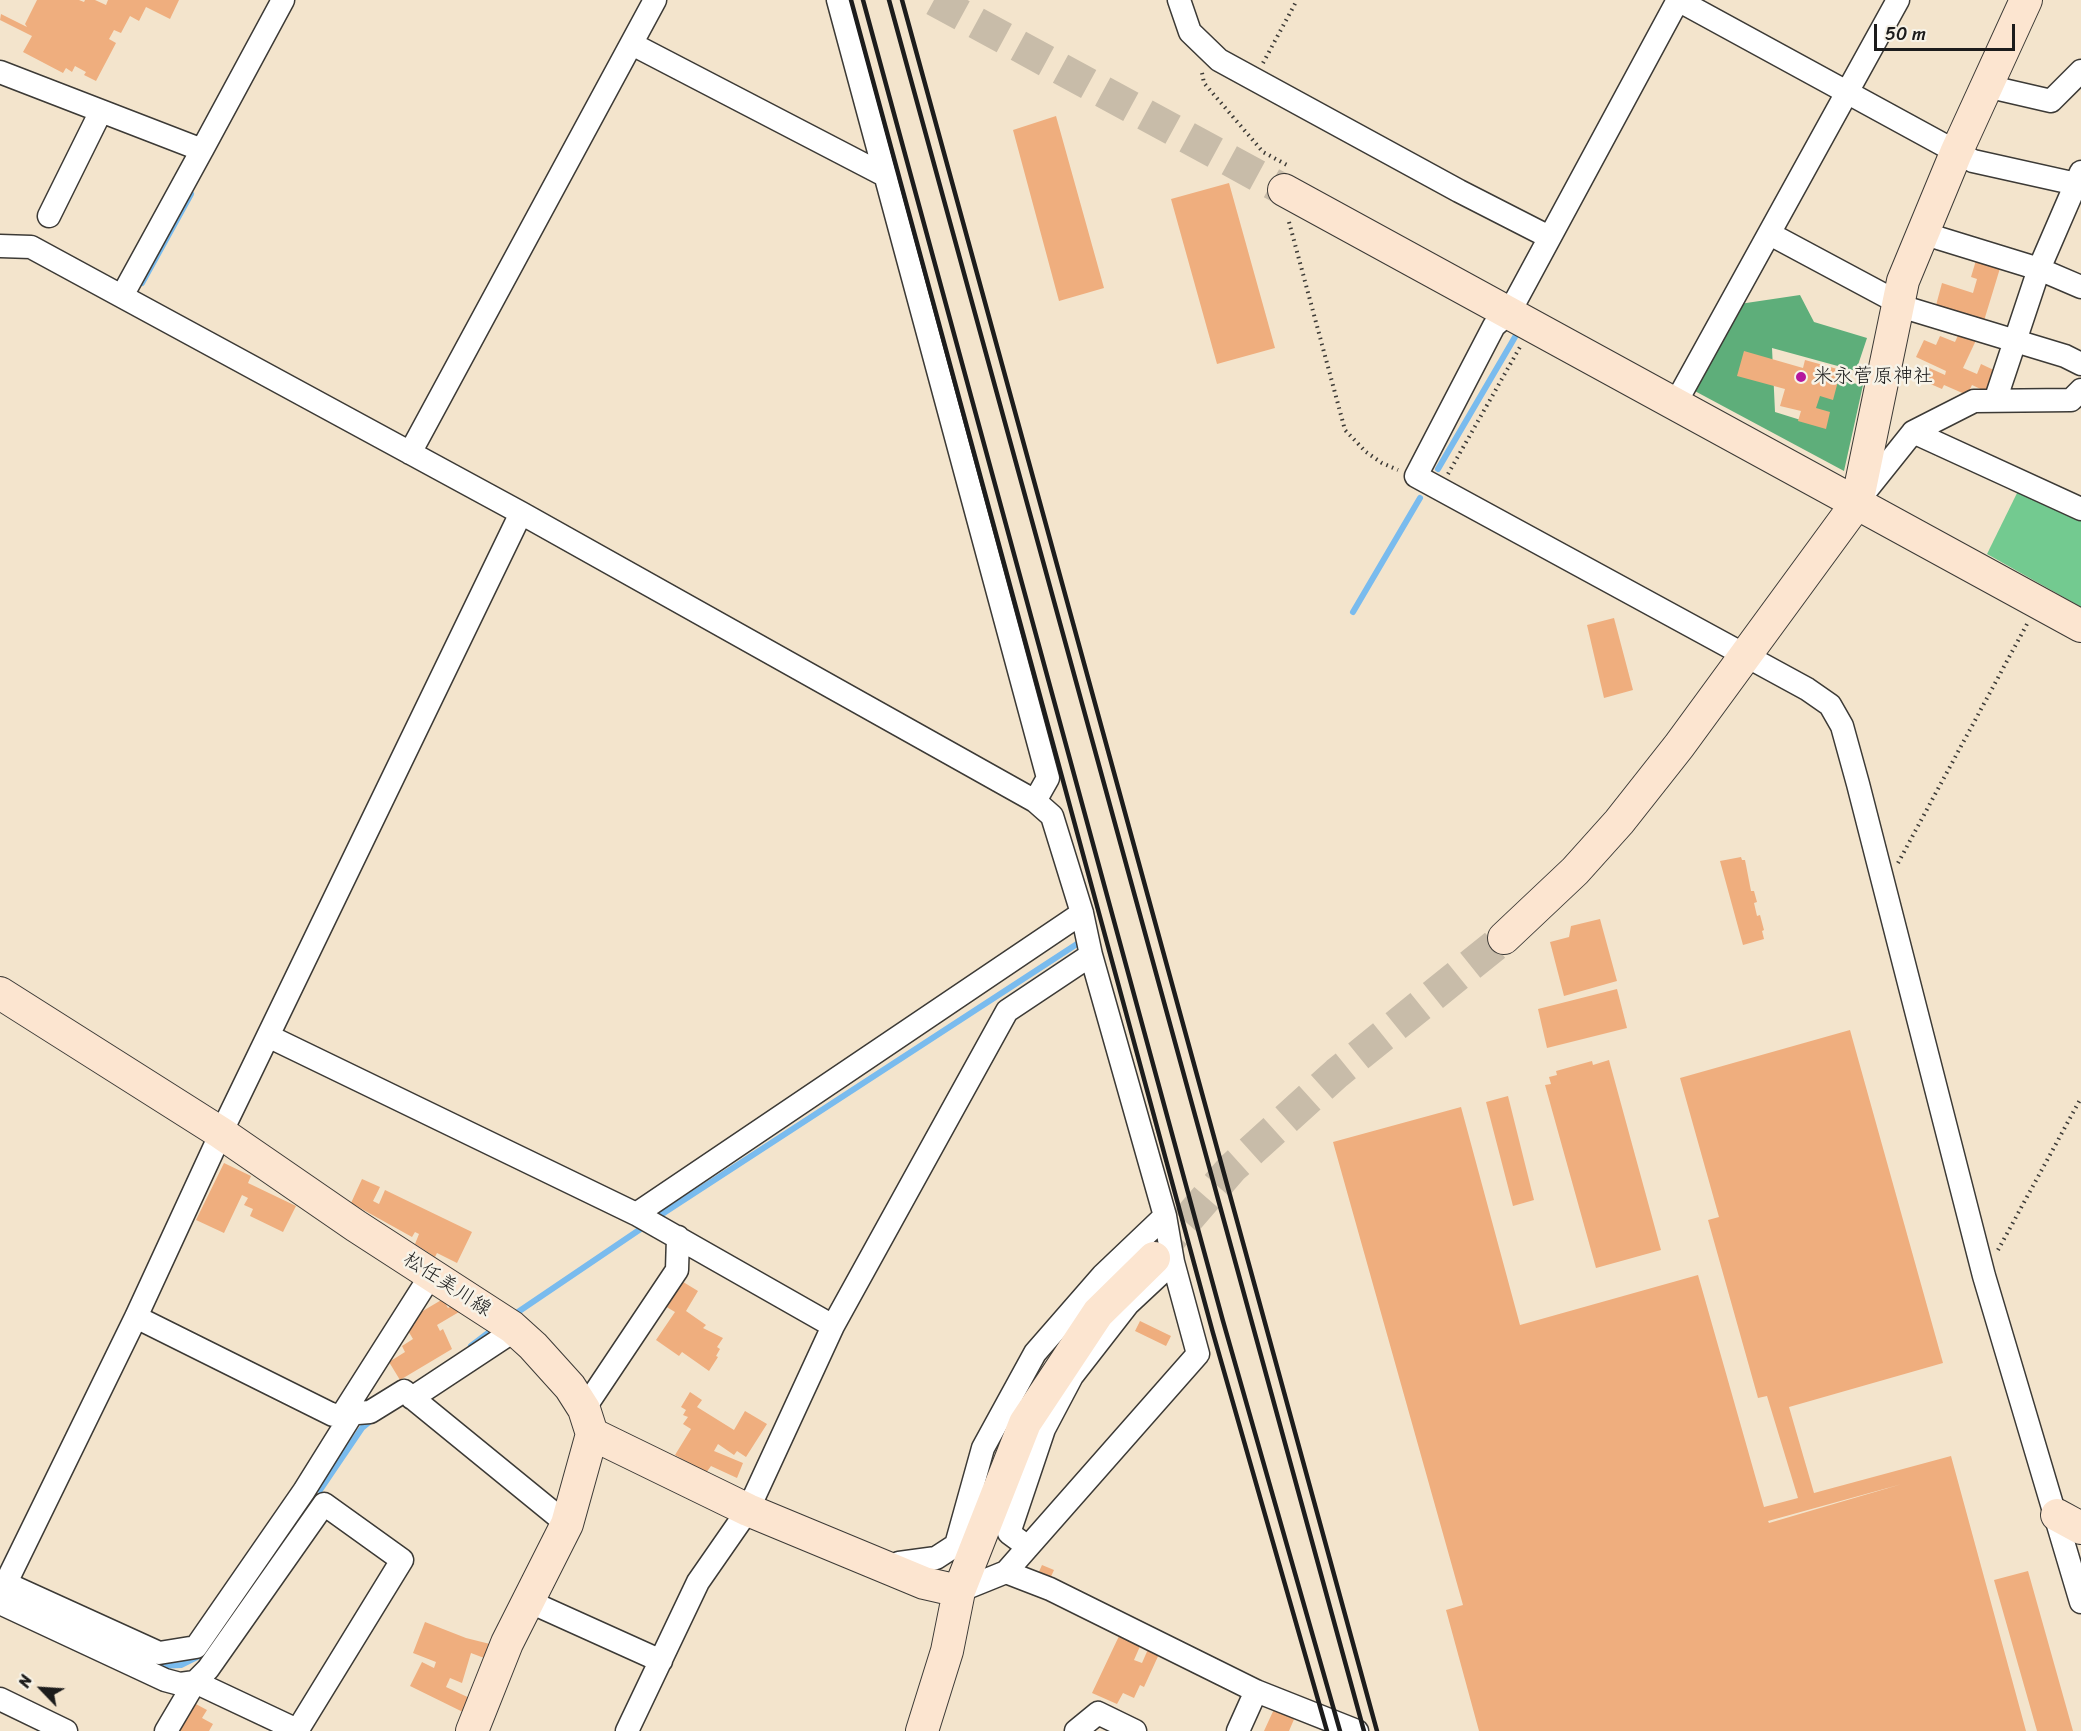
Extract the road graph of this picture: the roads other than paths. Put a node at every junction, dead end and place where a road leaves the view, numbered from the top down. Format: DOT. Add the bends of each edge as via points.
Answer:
graph roads {
  1 [pos="283,0"];
  2 [pos="655,0"];
  3 [pos="838,0"];
  4 [pos="1179,0"];
  5 [pos="1678,0"];
  6 [pos="1898,0"];
  7 [pos="2026,0"];
  8 [pos="632,44"];
  9 [pos="2081,71"];
  10 [pos="0,72"];
  11 [pos="1986,86"];
  12 [pos="1847,91"];
  13 [pos="101,111"];
  14 [pos="202,150"];
  15 [pos="1956,153"];
  16 [pos="886,176"];
  17 [pos="1289,180"];
  18 [pos="2080,180"];
  19 [pos="49,216"];
  20 [pos="1922,233"];
  21 [pos="1770,234"];
  22 [pos="1549,237"];
  23 [pos="0,246"];
  24 [pos="2039,269"];
  25 [pos="2081,287"];
  26 [pos="122,296"];
  27 [pos="1897,303"];
  28 [pos="1520,319"];
  29 [pos="2013,341"];
  30 [pos="2081,364"];
  31 [pos="2081,390"];
  32 [pos="1995,401"];
  33 [pos="1675,404"];
  34 [pos="1912,432"];
  35 [pos="410,453"];
  36 [pos="1857,503"];
  37 [pos="2081,509"];
  38 [pos="521,513"];
  39 [pos="2081,626"];
  40 [pos="1745,656"];
  41 [pos="1035,801"];
  42 [pos="1082,913"];
  43 [pos="1504,938"];
  44 [pos="1091,956"];
  45 [pos="0,993"];
  46 [pos="268,1036"];
  47 [pos="221,1133"];
  48 [pos="636,1214"];
  49 [pos="1165,1216"];
  50 [pos="678,1237"];
  51 [pos="1164,1260"];
  52 [pos="431,1275"];
  53 [pos="136,1317"];
  54 [pos="506,1324"];
  55 [pos="833,1326"];
  56 [pos="412,1398"];
  57 [pos="347,1414"];
  58 [pos="588,1422"];
  59 [pos="304,1491"];
  60 [pos="324,1504"];
  61 [pos="748,1510"];
  62 [pos="2069,1521"];
  63 [pos="567,1524"];
  64 [pos="1028,1547"];
  65 [pos="895,1571"];
  66 [pos="1006,1572"];
  67 [pos="959,1591"];
  68 [pos="2,1594"];
  69 [pos="528,1601"];
  70 [pos="2081,1602"];
  71 [pos="661,1661"];
  72 [pos="195,1682"];
  73 [pos="1256,1691"];
  74 [pos="0,1699"];
  75 [pos="297,1730"];
  76 [pos="66,1731"];
  77 [pos="166,1731"];
  78 [pos="472,1731"];
  79 [pos="627,1731"];
  80 [pos="922,1731"];
  81 [pos="1076,1731"];
  82 [pos="1136,1731"];
  83 [pos="1238,1731"];
  84 [pos="1357,1731"];
  1 -- 14 [label="street"];
  2 -- 8 [label="street"];
  3 -- 16 [label="street"];
  4 -- 22 [label="street" via="1190,32 1219,60"];
  5 -- 12 [label="street"];
  5 -- 22 [label="street"];
  6 -- 12 [label="street"];
  7 -- 11 [label="street"];
  8 -- 16 [label="street"];
  8 -- 35 [label="street"];
  9 -- 11 [label="street" via="2051,101"];
  10 -- 13 [label="street"];
  11 -- 15 [label="street"];
  12 -- 15 [label="street"];
  12 -- 21 [label="street"];
  13 -- 14 [label="street"];
  13 -- 19 [label="street"];
  14 -- 26 [label="street"];
  15 -- 18 [label="street" via="1973,161"];
  15 -- 20 [label="street"];
  16 -- 41 [label="street" via="1048,778"];
  17 -- 28 [label="street"];
  18 -- 24 [label="street"];
  20 -- 24 [label="street"];
  20 -- 27 [label="street"];
  21 -- 27 [label="street"];
  21 -- 33 [label="street"];
  22 -- 28 [label="street"];
  23 -- 26 [label="street" via="31,247"];
  24 -- 25 [label="street"];
  24 -- 29 [label="street"];
  26 -- 35 [label="street"];
  27 -- 29 [label="street"];
  27 -- 36 [label="street"];
  28 -- 33 [label="street"];
  28 -- 40 [label="street" via="1494,326 1416,476"];
  29 -- 30 [label="street"];
  29 -- 32 [label="street"];
  31 -- 32 [label="street" via="2071,400"];
  32 -- 34 [label="street" via="1974,401"];
  33 -- 36 [label="street"];
  34 -- 36 [label="street"];
  34 -- 37 [label="street"];
  35 -- 38 [label="street"];
  36 -- 39 [label="street"];
  36 -- 40 [label="street"];
  38 -- 41 [label="street"];
  38 -- 46 [label="street"];
  40 -- 43 [label="street" via="1619,822"];
  40 -- 62 [label="street" via="1830,705 1842,726 1984,1276"];
  41 -- 42 [label="street" via="1052,816"];
  42 -- 44 [label="street"];
  42 -- 48 [label="street"];
  44 -- 49 [label="street"];
  44 -- 55 [label="street" via="1007,1011"];
  45 -- 47 [label="street, 松任美川線"];
  46 -- 47 [label="street"];
  46 -- 48 [label="street"];
  47 -- 52 [label="street, 松任美川線"];
  47 -- 53 [label="street"];
  48 -- 50 [label="street"];
  49 -- 51 [label="street"];
  49 -- 65 [label="street" via="1103,1275 1035,1353 983,1448 956,1545 936,1558 899,1563"];
  50 -- 55 [label="street"];
  50 -- 58 [label="street" via="677,1270"];
  51 -- 64 [label="street" via="1072,1376 1044,1429 1009,1533"];
  51 -- 64 [label="street" via="1198,1354"];
  51 -- 67 [label="street" via="1098,1313 1024,1424"];
  52 -- 54 [label="street, 松任美川線"];
  52 -- 57 [label="street"];
  53 -- 57 [label="street" via="333,1415"];
  53 -- 68 [label="street"];
  54 -- 56 [label="street"];
  54 -- 58 [label="street, 松任美川線" via="533,1346 570,1387"];
  55 -- 61 [label="street"];
  56 -- 57 [label="street" via="404,1391 370,1412"];
  56 -- 63 [label="street"];
  57 -- 59 [label="street"];
  58 -- 61 [label="street"];
  58 -- 63 [label="street"];
  59 -- 60 [label="street"];
  59 -- 68 [label="street" via="196,1647 159,1653"];
  60 -- 72 [label="street"];
  60 -- 75 [label="street" via="402,1560"];
  61 -- 65 [label="street"];
  61 -- 71 [label="street" via="698,1582"];
  62 -- 70 [label="street"];
  63 -- 69 [label="street"];
  64 -- 66 [label="street"];
  65 -- 67 [label="street"];
  66 -- 67 [label="street"];
  66 -- 73 [label="street" via="1050,1589"];
  67 -- 80 [label="street" via="947,1651"];
  68 -- 72 [label="street" via="165,1680"];
  69 -- 71 [label="street"];
  69 -- 78 [label="street"];
  71 -- 79 [label="street"];
  72 -- 75 [label="street"];
  72 -- 77 [label="street"];
  73 -- 83 [label="street"];
  73 -- 84 [label="street"];
  74 -- 76 [label="street"];
  81 -- 82 [label="street" via="1098,1713"];
}
